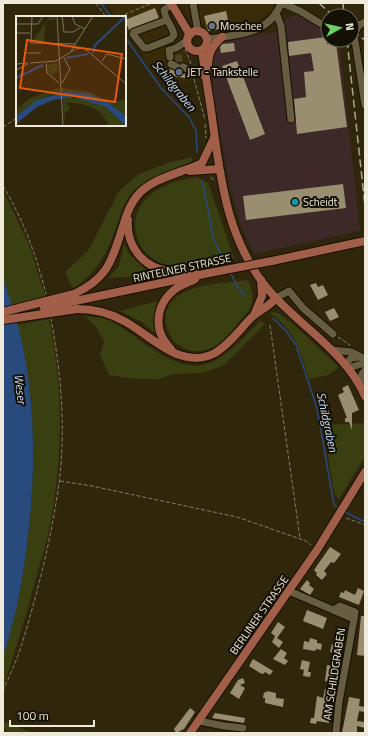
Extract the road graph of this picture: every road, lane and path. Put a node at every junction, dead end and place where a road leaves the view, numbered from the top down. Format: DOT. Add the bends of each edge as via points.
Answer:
graph roads {
  1 [pos="96,3"];
  2 [pos="152,3"];
  3 [pos="193,3"];
  4 [pos="281,3"];
  5 [pos="171,4"];
  6 [pos="276,13"];
  7 [pos="105,16"];
  8 [pos="121,16"];
  9 [pos="167,20"];
  10 [pos="320,23"];
  11 [pos="198,32"];
  12 [pos="222,37"];
  13 [pos="189,38"];
  14 [pos="172,39"];
  15 [pos="207,39"];
  16 [pos="355,48"];
  17 [pos="199,51"];
  18 [pos="175,58"];
  19 [pos="191,63"];
  20 [pos="193,70"];
  21 [pos="201,75"];
  22 [pos="207,89"];
  23 [pos="365,105"];
  24 [pos="16,119"];
  25 [pos="291,119"];
  26 [pos="3,127"];
  27 [pos="206,129"];
  28 [pos="214,136"];
  29 [pos="202,163"];
  30 [pos="219,169"];
  31 [pos="185,171"];
  32 [pos="3,186"];
  33 [pos="128,210"];
  34 [pos="365,241"];
  35 [pos="209,273"];
  36 [pos="259,276"];
  37 [pos="276,298"];
  38 [pos="48,300"];
  39 [pos="75,302"];
  40 [pos="261,303"];
  41 [pos="3,312"];
  42 [pos="50,314"];
  43 [pos="3,316"];
  44 [pos="254,316"];
  45 [pos="3,320"];
  46 [pos="270,324"];
  47 [pos="333,334"];
  48 [pos="353,346"];
  49 [pos="333,350"];
  50 [pos="176,354"];
  51 [pos="363,360"];
  52 [pos="346,366"];
  53 [pos="365,370"];
  54 [pos="360,384"];
  55 [pos="365,396"];
  56 [pos="365,472"];
  57 [pos="59,481"];
  58 [pos="342,511"];
  59 [pos="365,525"];
  60 [pos="300,539"];
  61 [pos="318,550"];
  62 [pos="289,591"];
  63 [pos="3,691"];
  64 [pos="199,720"];
  65 [pos="243,728"];
  66 [pos="190,733"];
  67 [pos="336,733"];
  1 -- 7 [label="path"];
  2 -- 8 [label="path"];
  3 -- 11 [label="street"];
  4 -- 6 [label="street"];
  4 -- 10 [label="street"];
  5 -- 9 [label="street" via="164,10"];
  5 -- 13 [label="main road"];
  6 -- 12 [label="street" via="258,30"];
  6 -- 25 [label="street" via="281,26"];
  9 -- 14 [label="street" via="173,30"];
  9 -- 14 [label="street" via="134,32 144,48"];
  11 -- 13 [label="main road"];
  11 -- 15 [label="main road" via="204,34"];
  12 -- 15 [label="street"];
  12 -- 22 [label="main road" via="210,50"];
  13 -- 17 [label="main road" via="190,49"];
  13 -- 18 [label="street"];
  14 -- 18 [label="street"];
  15 -- 17 [label="main road" via="207,44"];
  16 -- 23 [label="street"];
  17 -- 21 [label="main road"];
  17 -- 22 [label="main road"];
  18 -- 20 [label="street"];
  19 -- 20 [label="path"];
  20 -- 21 [label="street"];
  20 -- 27 [label="path"];
  21 -- 22 [label="main road"];
  22 -- 28 [label="main road"];
  24 -- 26 [label="path"];
  28 -- 29 [label="main road"];
  28 -- 30 [label="main road"];
  29 -- 30 [label="main road" via="213,163"];
  29 -- 31 [label="main road"];
  30 -- 31 [label="main road"];
  30 -- 36 [label="main road" via="225,204 232,225"];
  31 -- 33 [label="main road" via="144,189"];
  32 -- 38 [label="path" via="32,247"];
  33 -- 35 [label="main road" via="127,230 131,245 139,257 152,266 167,271"];
  33 -- 39 [label="main road" via="115,252 103,274"];
  34 -- 35 [label="main road, RINTELNER STRASSE, bridge"];
  35 -- 39 [label="main road, RINTELNER STRASSE"];
  35 -- 50 [label="main road" via="178,287 160,308 160,334"];
  36 -- 37 [label="main road"];
  36 -- 40 [label="main road" via="262,289"];
  37 -- 40 [label="main road" via="269,297"];
  37 -- 44 [label="main road"];
  37 -- 47 [label="street" via="289,291 303,308"];
  37 -- 49 [label="main road"];
  39 -- 41 [label="main road, bridge"];
  39 -- 43 [label="main road, RINTELNER STRASSE, bridge"];
  39 -- 45 [label="main road, bridge"];
  39 -- 50 [label="main road" via="117,317"];
  40 -- 44 [label="main road"];
  42 -- 57 [label="path" via="60,376 62,415"];
  44 -- 50 [label="main road" via="229,342 214,353 197,358"];
  46 -- 60 [label="path"];
  47 -- 48 [label="path"];
  49 -- 51 [label="street" via="348,351"];
  49 -- 52 [label="main road"];
  51 -- 52 [label="street"];
  52 -- 54 [label="main road"];
  53 -- 54 [label="street"];
  54 -- 55 [label="main road"];
  56 -- 58 [label="main road, BERLINER STRASSE"];
  57 -- 60 [label="path" via="237,517"];
  57 -- 63 [label="path" via="51,531 24,639"];
  58 -- 59 [label="path"];
  58 -- 61 [label="main road, BERLINER STRASSE"];
  60 -- 61 [label="path"];
  61 -- 62 [label="main road, BERLINER STRASSE"];
  62 -- 64 [label="main road, BERLINER STRASSE"];
  62 -- 67 [label="street, AM SCHILDGRABEN" via="354,619"];
  64 -- 65 [label="street"];
  64 -- 66 [label="main road, BERLINER STRASSE"];
}
